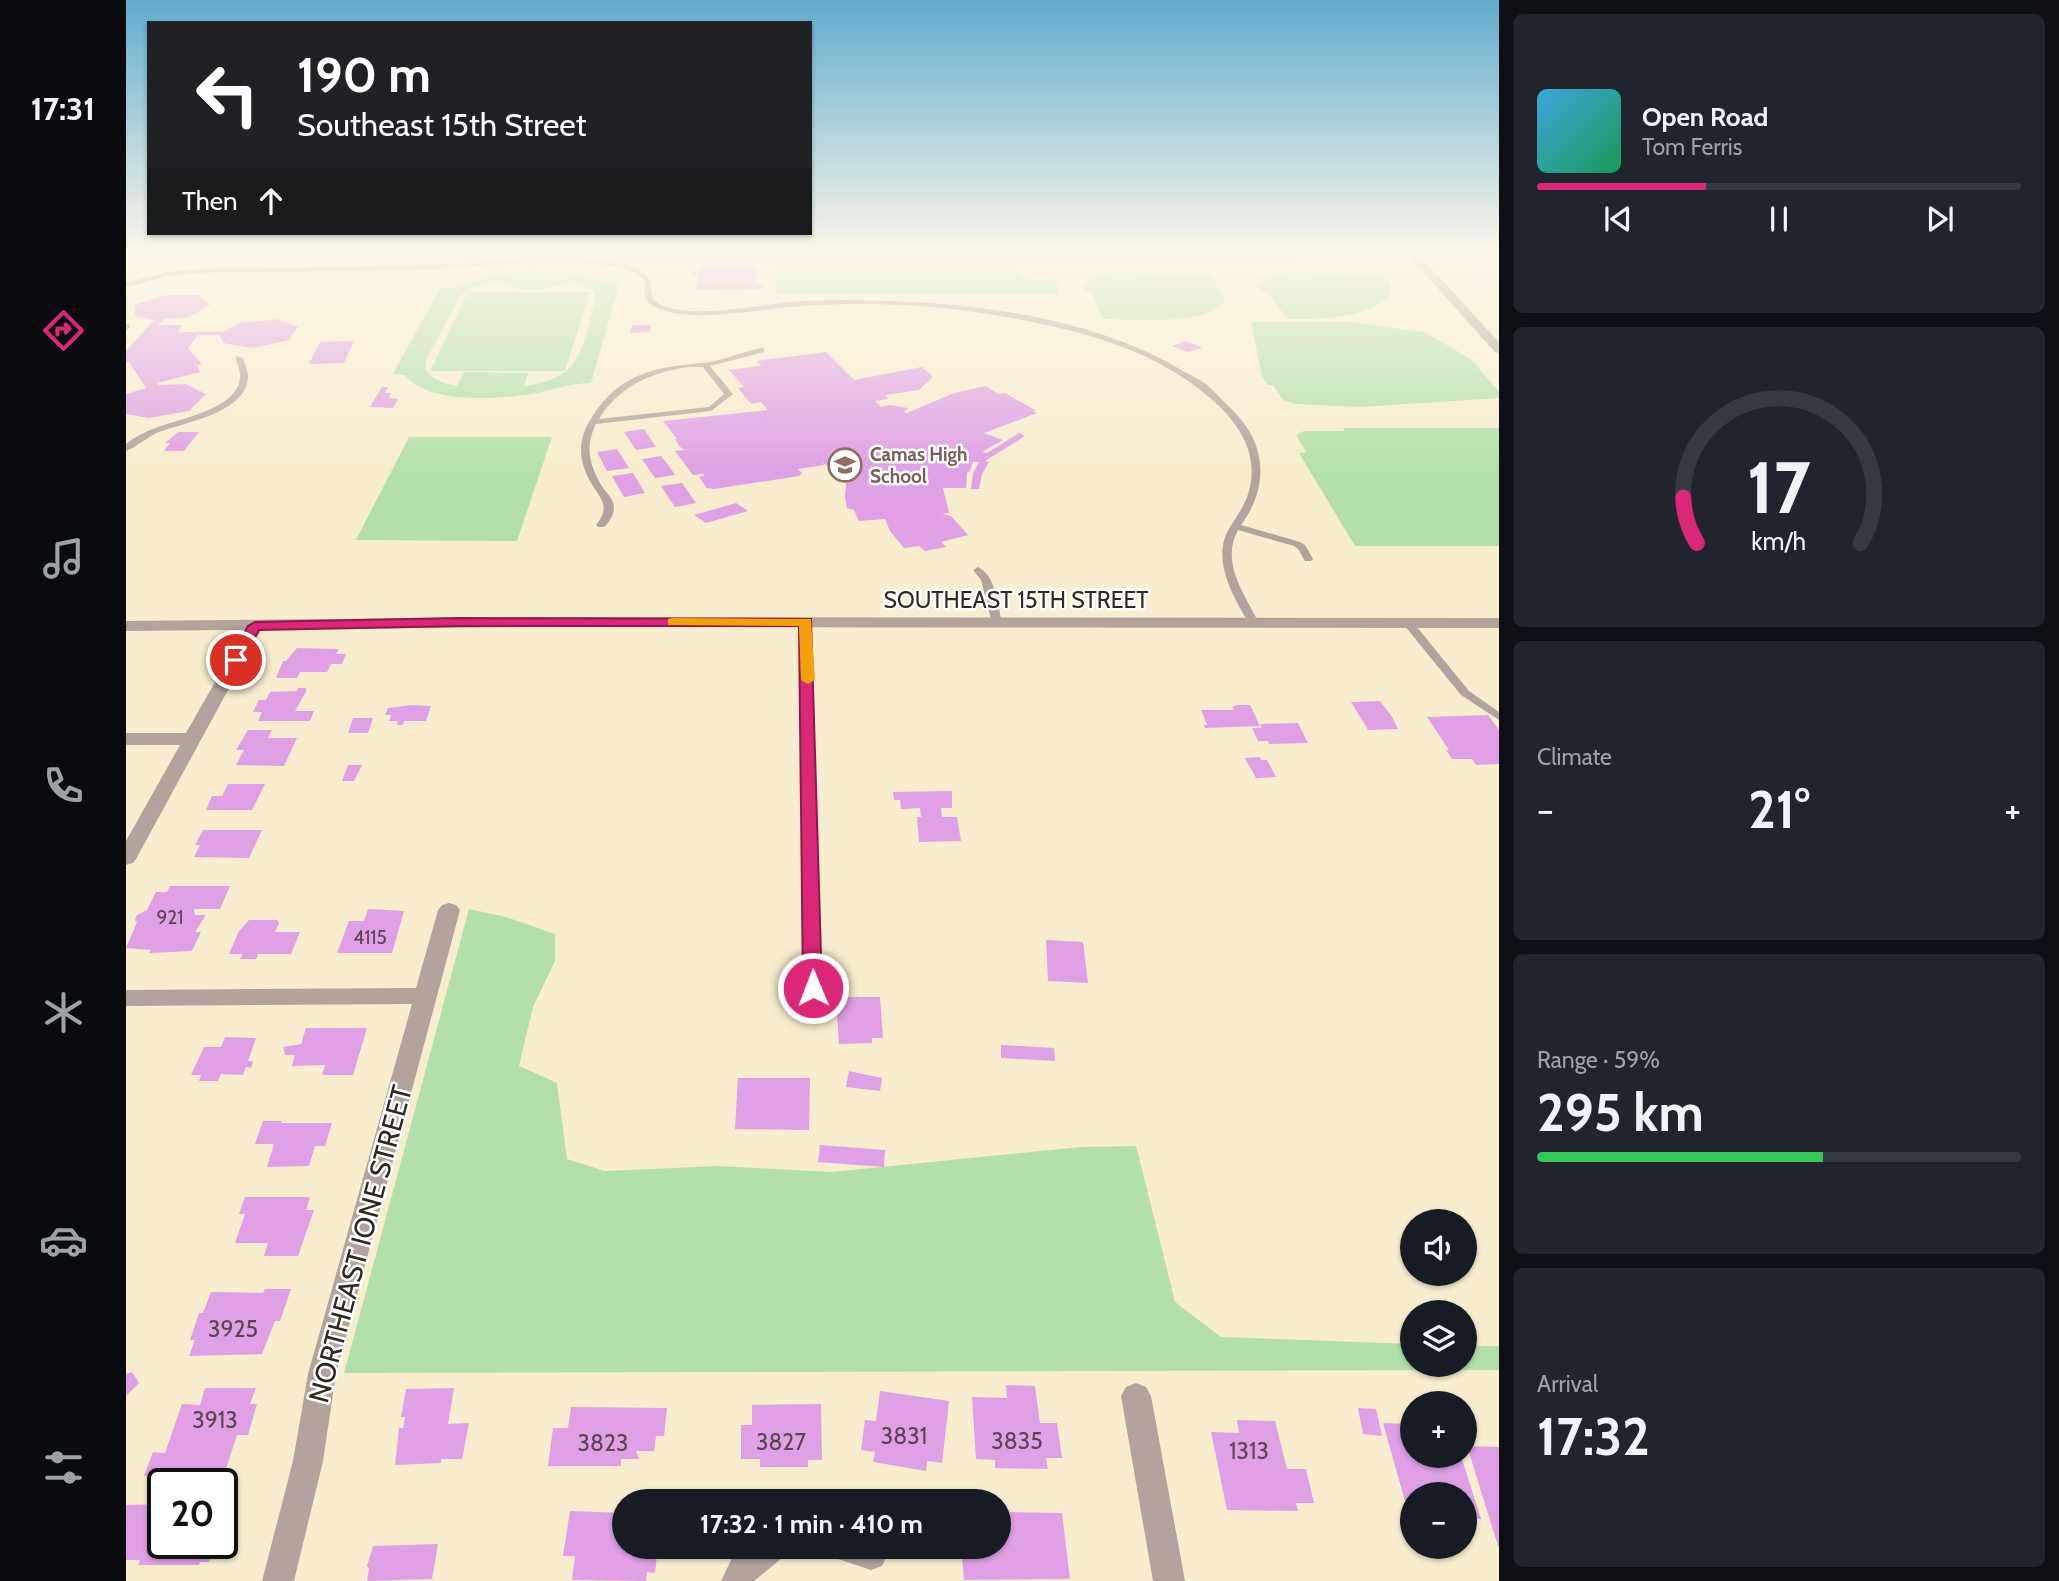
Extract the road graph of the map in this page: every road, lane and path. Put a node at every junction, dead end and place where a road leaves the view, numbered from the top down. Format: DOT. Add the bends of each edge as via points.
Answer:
graph roads {
  1 [pos="1059,327"];
  2 [pos="1479,327"];
  3 [pos="761,349"];
  4 [pos="1499,349"];
  5 [pos="239,358"];
  6 [pos="705,365"];
  7 [pos="593,422"];
  8 [pos="126,448"];
  9 [pos="601,525"];
  10 [pos="1234,526"];
  11 [pos="1308,559"];
  12 [pos="978,570"];
  13 [pos="806,622"];
  14 [pos="997,623"];
  15 [pos="1254,623"];
  16 [pos="1408,623"];
  17 [pos="1499,623"];
  18 [pos="126,626"];
  19 [pos="255,626"];
  20 [pos="1499,717"];
  21 [pos="126,739"];
  22 [pos="192,739"];
  23 [pos="126,859"];
  24 [pos="449,910"];
  25 [pos="813,988"];
  26 [pos="425,996"];
  27 [pos="126,998"];
  28 [pos="1136,1396"];
  29 [pos="755,1559"];
  30 [pos="278,1581"];
  31 [pos="737,1581"];
  32 [pos="1168,1581"];
  1 -- 10 [label="lane" via="1156,359 1229,409 1246,432 1257,461 1254,494"];
  2 -- 4 [label="street"];
  3 -- 6 [label="lane"];
  5 -- 8 [label="lane" via="245,380 231,402 144,435"];
  6 -- 7 [label="lane" via="677,364 653,372 610,400"];
  6 -- 7 [label="lane" via="729,394 711,409"];
  7 -- 9 [label="lane" via="586,431 583,450 588,470 609,503 607,519"];
  10 -- 11 [label="lane" via="1297,544"];
  10 -- 15 [label="lane" via="1226,556"];
  12 -- 14 [label="lane" via="986,580"];
  13 -- 14 [label="street, SOUTHEAST 15TH STREET"];
  13 -- 19 [label="street, SOUTHEAST 15TH STREET"];
  13 -- 25 [label="lane"];
  14 -- 15 [label="street, SOUTHEAST 15TH STREET"];
  15 -- 16 [label="street, SOUTHEAST 15TH STREET"];
  16 -- 17 [label="street, SOUTHEAST 15TH STREET"];
  16 -- 20 [label="lane" via="1465,693"];
  18 -- 19 [label="street, SOUTHEAST 15TH STREET"];
  19 -- 22 [label="street"];
  21 -- 22 [label="street"];
  22 -- 23 [label="street"];
  24 -- 26 [label="street, NORTHEAST IONE STREET"];
  26 -- 27 [label="street"];
  26 -- 30 [label="street, NORTHEAST IONE STREET" via="322,1374 308,1461"];
  28 -- 32 [label="street"];
  29 -- 31 [label="street"];
}
